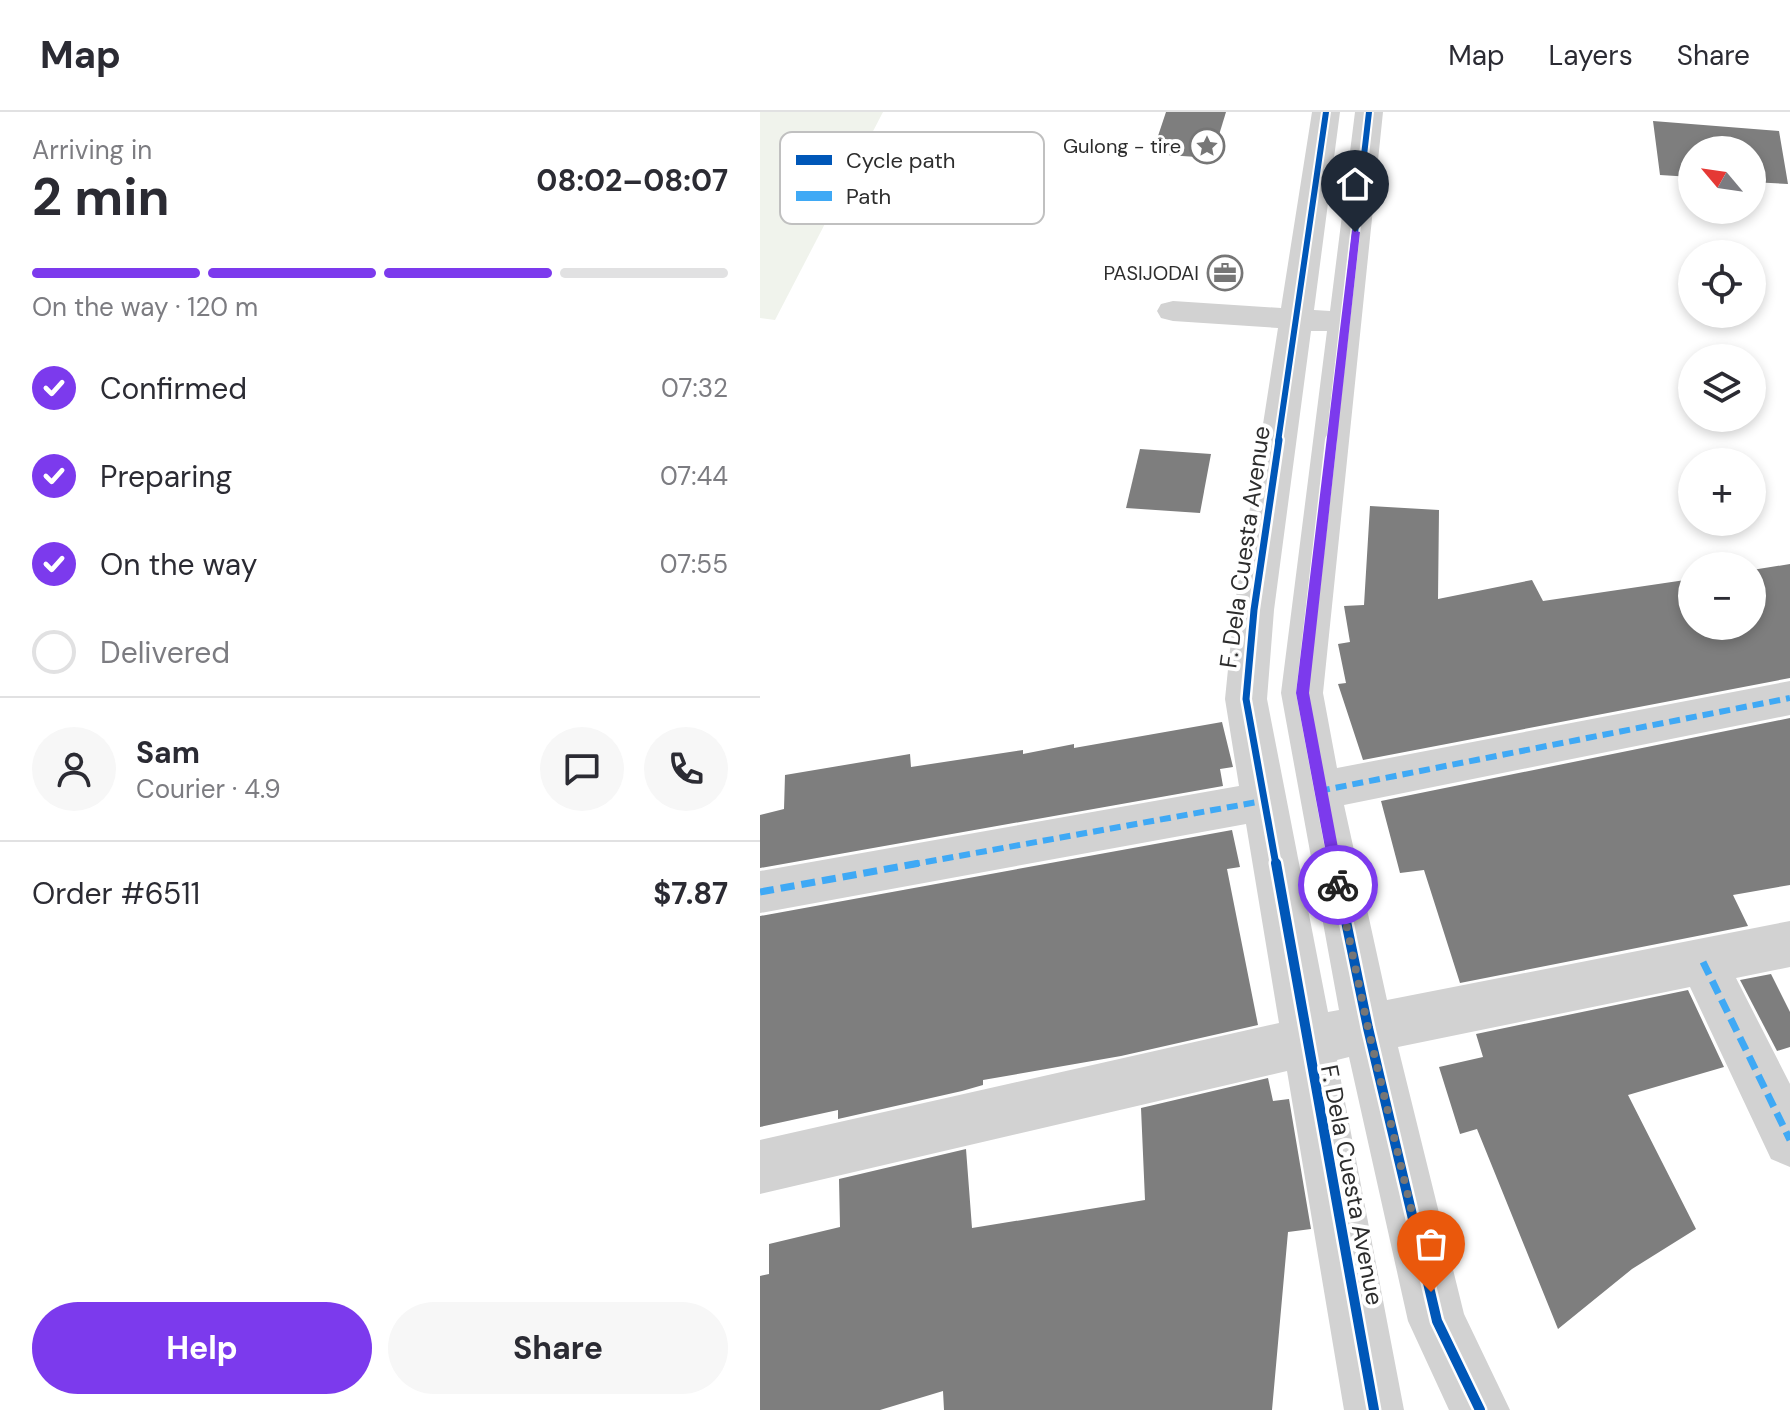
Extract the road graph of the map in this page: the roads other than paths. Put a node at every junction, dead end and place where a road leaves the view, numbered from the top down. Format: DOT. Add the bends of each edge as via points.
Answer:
graph roads {
  1 [pos="1326,112"];
  2 [pos="1369,112"];
  3 [pos="1173,311"];
  4 [pos="1297,320"];
  5 [pos="1345,322"];
  6 [pos="1790,698"];
  7 [pos="1319,791"];
  8 [pos="1263,801"];
  9 [pos="760,892"];
  10 [pos="1790,944"];
  11 [pos="1703,962"];
  12 [pos="1368,1028"];
  13 [pos="1306,1044"];
  14 [pos="1790,1140"];
  15 [pos="760,1167"];
  16 [pos="1374,1410"];
  17 [pos="1480,1410"];
  1 -- 4 [label="street, F. Dela Cuesta Avenue"];
  2 -- 5 [label="street, F. Dela Cuesta Avenue"];
  3 -- 4 [label="street"];
  4 -- 5 [label="street"];
  4 -- 8 [label="street, F. Dela Cuesta Avenue" via="1246,699"];
  5 -- 7 [label="street, F. Dela Cuesta Avenue" via="1302,693"];
  6 -- 7 [label="street"];
  7 -- 12 [label="street, F. Dela Cuesta Avenue"];
  8 -- 9 [label="street"];
  8 -- 13 [label="street, F. Dela Cuesta Avenue"];
  10 -- 11 [label="street"];
  11 -- 12 [label="street"];
  11 -- 14 [label="street"];
  12 -- 13 [label="street"];
  12 -- 17 [label="street, F. Dela Cuesta Avenue" via="1437,1321"];
  13 -- 15 [label="street"];
  13 -- 16 [label="street, F. Dela Cuesta Avenue"];
}
